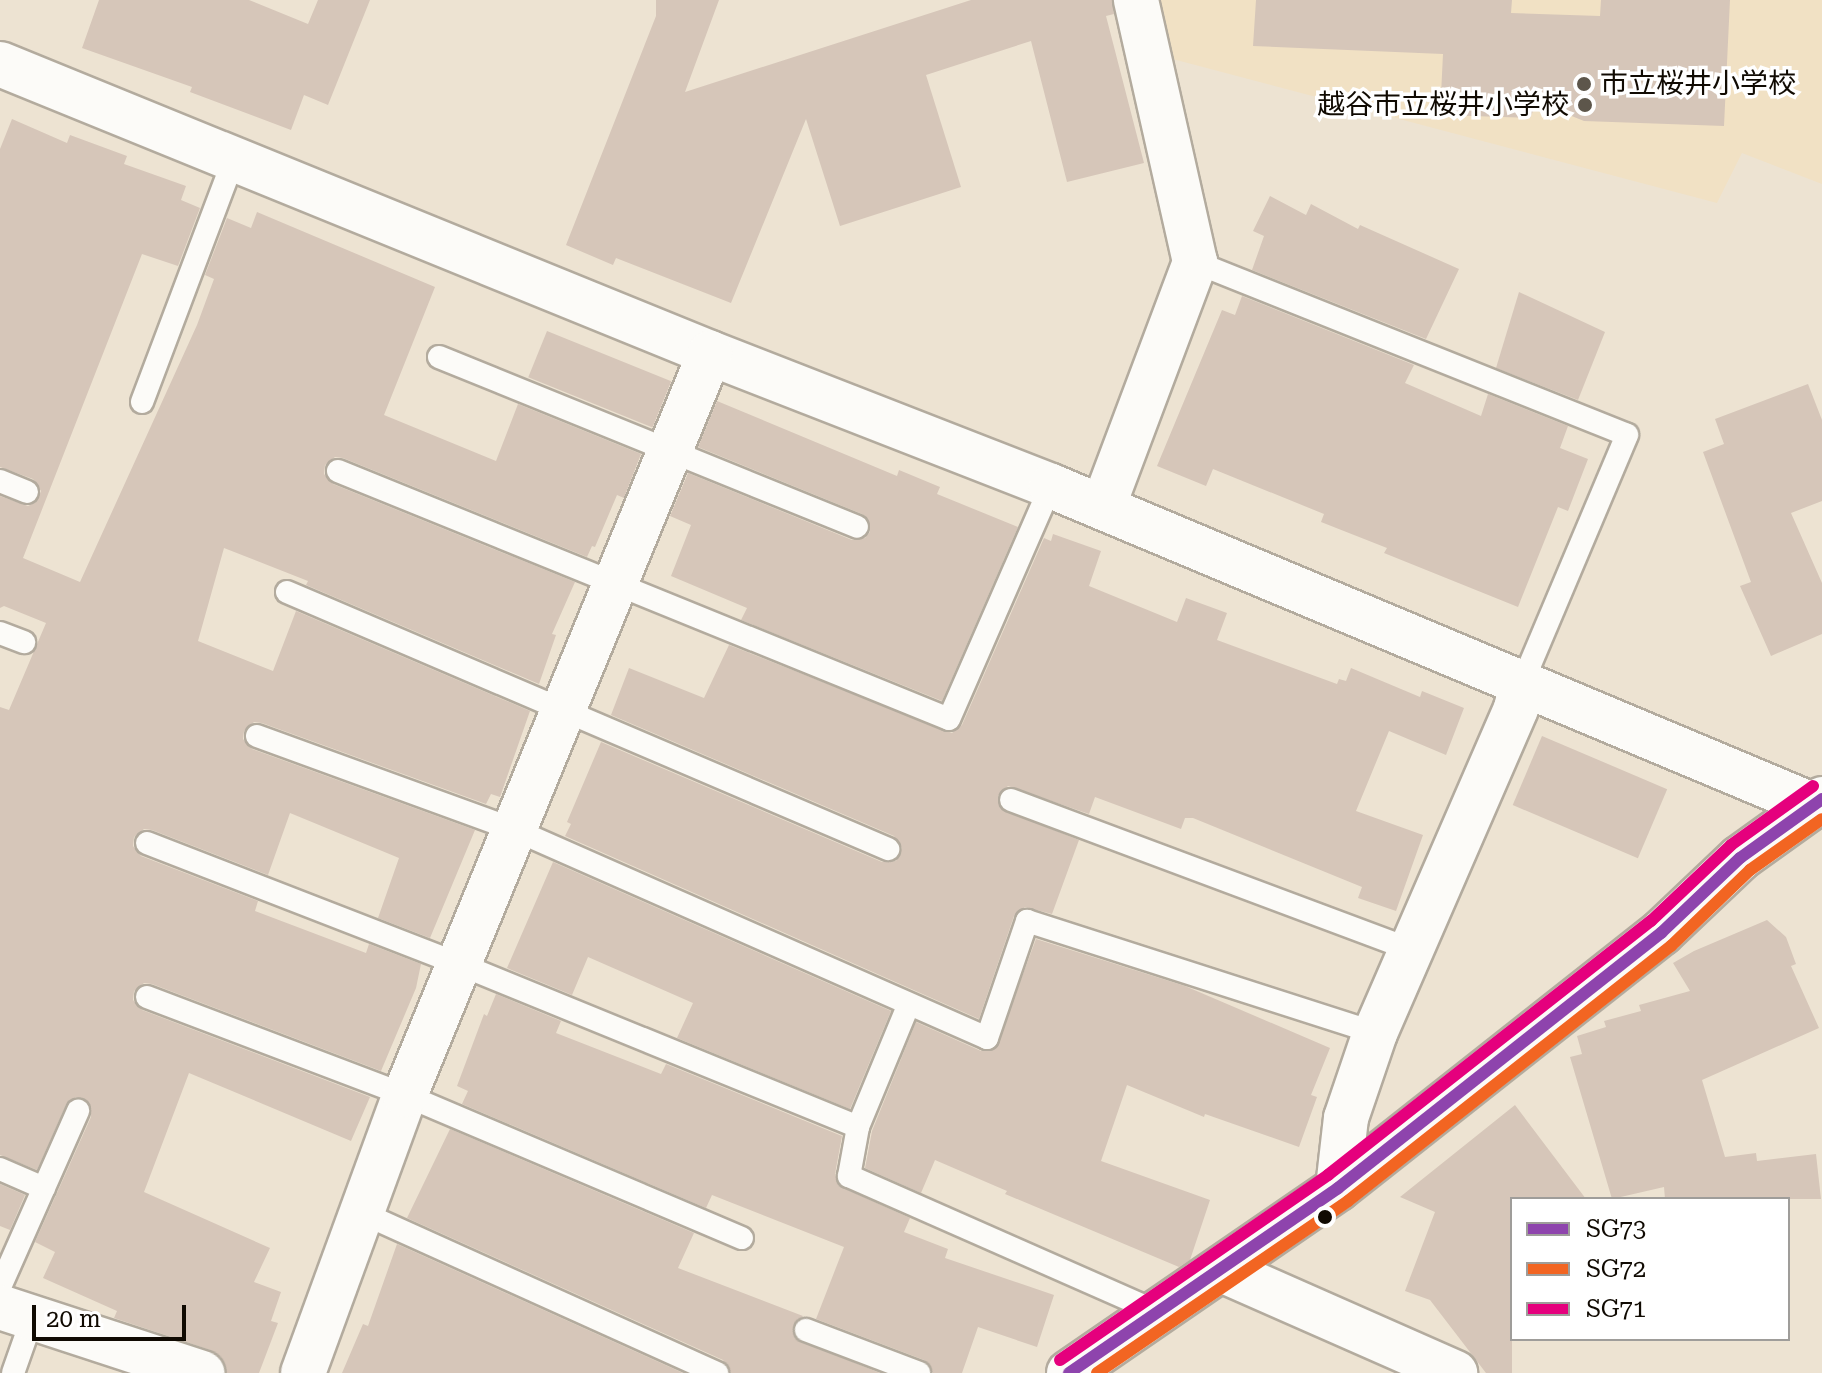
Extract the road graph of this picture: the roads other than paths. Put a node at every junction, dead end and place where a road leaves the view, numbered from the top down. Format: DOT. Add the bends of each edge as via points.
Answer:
graph roads {
  1 [pos="1136,0"];
  2 [pos="0,64"];
  3 [pos="234,159"];
  4 [pos="1195,262"];
  5 [pos="710,353"];
  6 [pos="439,357"];
  7 [pos="142,402"];
  8 [pos="669,453"];
  9 [pos="338,471"];
  10 [pos="0,481"];
  11 [pos="1051,486"];
  12 [pos="27,492"];
  13 [pos="1103,507"];
  14 [pos="857,527"];
  15 [pos="615,585"];
  16 [pos="287,592"];
  17 [pos="0,633"];
  18 [pos="24,642"];
  19 [pos="1523,681"];
  20 [pos="562,712"];
  21 [pos="257,736"];
  22 [pos="1011,800"];
  23 [pos="1817,802"];
  24 [pos="513,829"];
  25 [pos="147,843"];
  26 [pos="888,849"];
  27 [pos="1410,949"];
  28 [pos="459,964"];
  29 [pos="147,997"];
  30 [pos="908,1006"];
  31 [pos="1375,1033"];
  32 [pos="405,1095"];
  33 [pos="78,1111"];
  34 [pos="858,1127"];
  35 [pos="0,1169"];
  36 [pos="44,1188"];
  37 [pos="1338,1188"];
  38 [pos="360,1212"];
  39 [pos="742,1238"];
  40 [pos="1222,1270"];
  41 [pos="0,1287"];
  42 [pos="16,1313"];
  43 [pos="1159,1313"];
  44 [pos="806,1330"];
  45 [pos="13,1373"];
  46 [pos="202,1373"];
  47 [pos="303,1373"];
  48 [pos="717,1373"];
  49 [pos="919,1373"];
  50 [pos="1069,1373"];
  51 [pos="1455,1373"];
  1 -- 4 [label="street"];
  2 -- 3 [label="street"];
  3 -- 5 [label="street"];
  3 -- 7 [label="lane"];
  4 -- 13 [label="street"];
  4 -- 19 [label="lane" via="1627,435"];
  5 -- 8 [label="street"];
  5 -- 11 [label="street"];
  6 -- 8 [label="lane"];
  8 -- 14 [label="lane"];
  8 -- 15 [label="street"];
  9 -- 15 [label="lane"];
  10 -- 12 [label="lane"];
  11 -- 13 [label="street"];
  11 -- 15 [label="lane" via="949,719"];
  13 -- 19 [label="street"];
  15 -- 20 [label="street"];
  16 -- 20 [label="lane"];
  17 -- 18 [label="lane"];
  19 -- 23 [label="street"];
  19 -- 27 [label="street" via="1516,708"];
  20 -- 24 [label="street"];
  20 -- 26 [label="lane"];
  21 -- 24 [label="lane"];
  22 -- 27 [label="lane"];
  23 -- 37 [label="street" via="1740,858 1661,933"];
  24 -- 28 [label="street"];
  24 -- 30 [label="lane"];
  25 -- 28 [label="lane"];
  27 -- 31 [label="street"];
  28 -- 32 [label="street"];
  28 -- 34 [label="lane"];
  29 -- 32 [label="lane"];
  30 -- 31 [label="lane" via="987,1038 1027,921"];
  30 -- 34 [label="lane"];
  31 -- 37 [label="street" via="1346,1118"];
  32 -- 38 [label="street"];
  32 -- 39 [label="lane"];
  33 -- 36 [label="lane"];
  34 -- 43 [label="lane" via="849,1176"];
  35 -- 36 [label="lane"];
  36 -- 41 [label="lane"];
  37 -- 40 [label="street"];
  38 -- 47 [label="street"];
  38 -- 48 [label="lane"];
  40 -- 43 [label="street"];
  40 -- 51 [label="street"];
  42 -- 45 [label="lane"];
  42 -- 46 [label="street"];
  43 -- 50 [label="street"];
  44 -- 49 [label="lane"];
}
